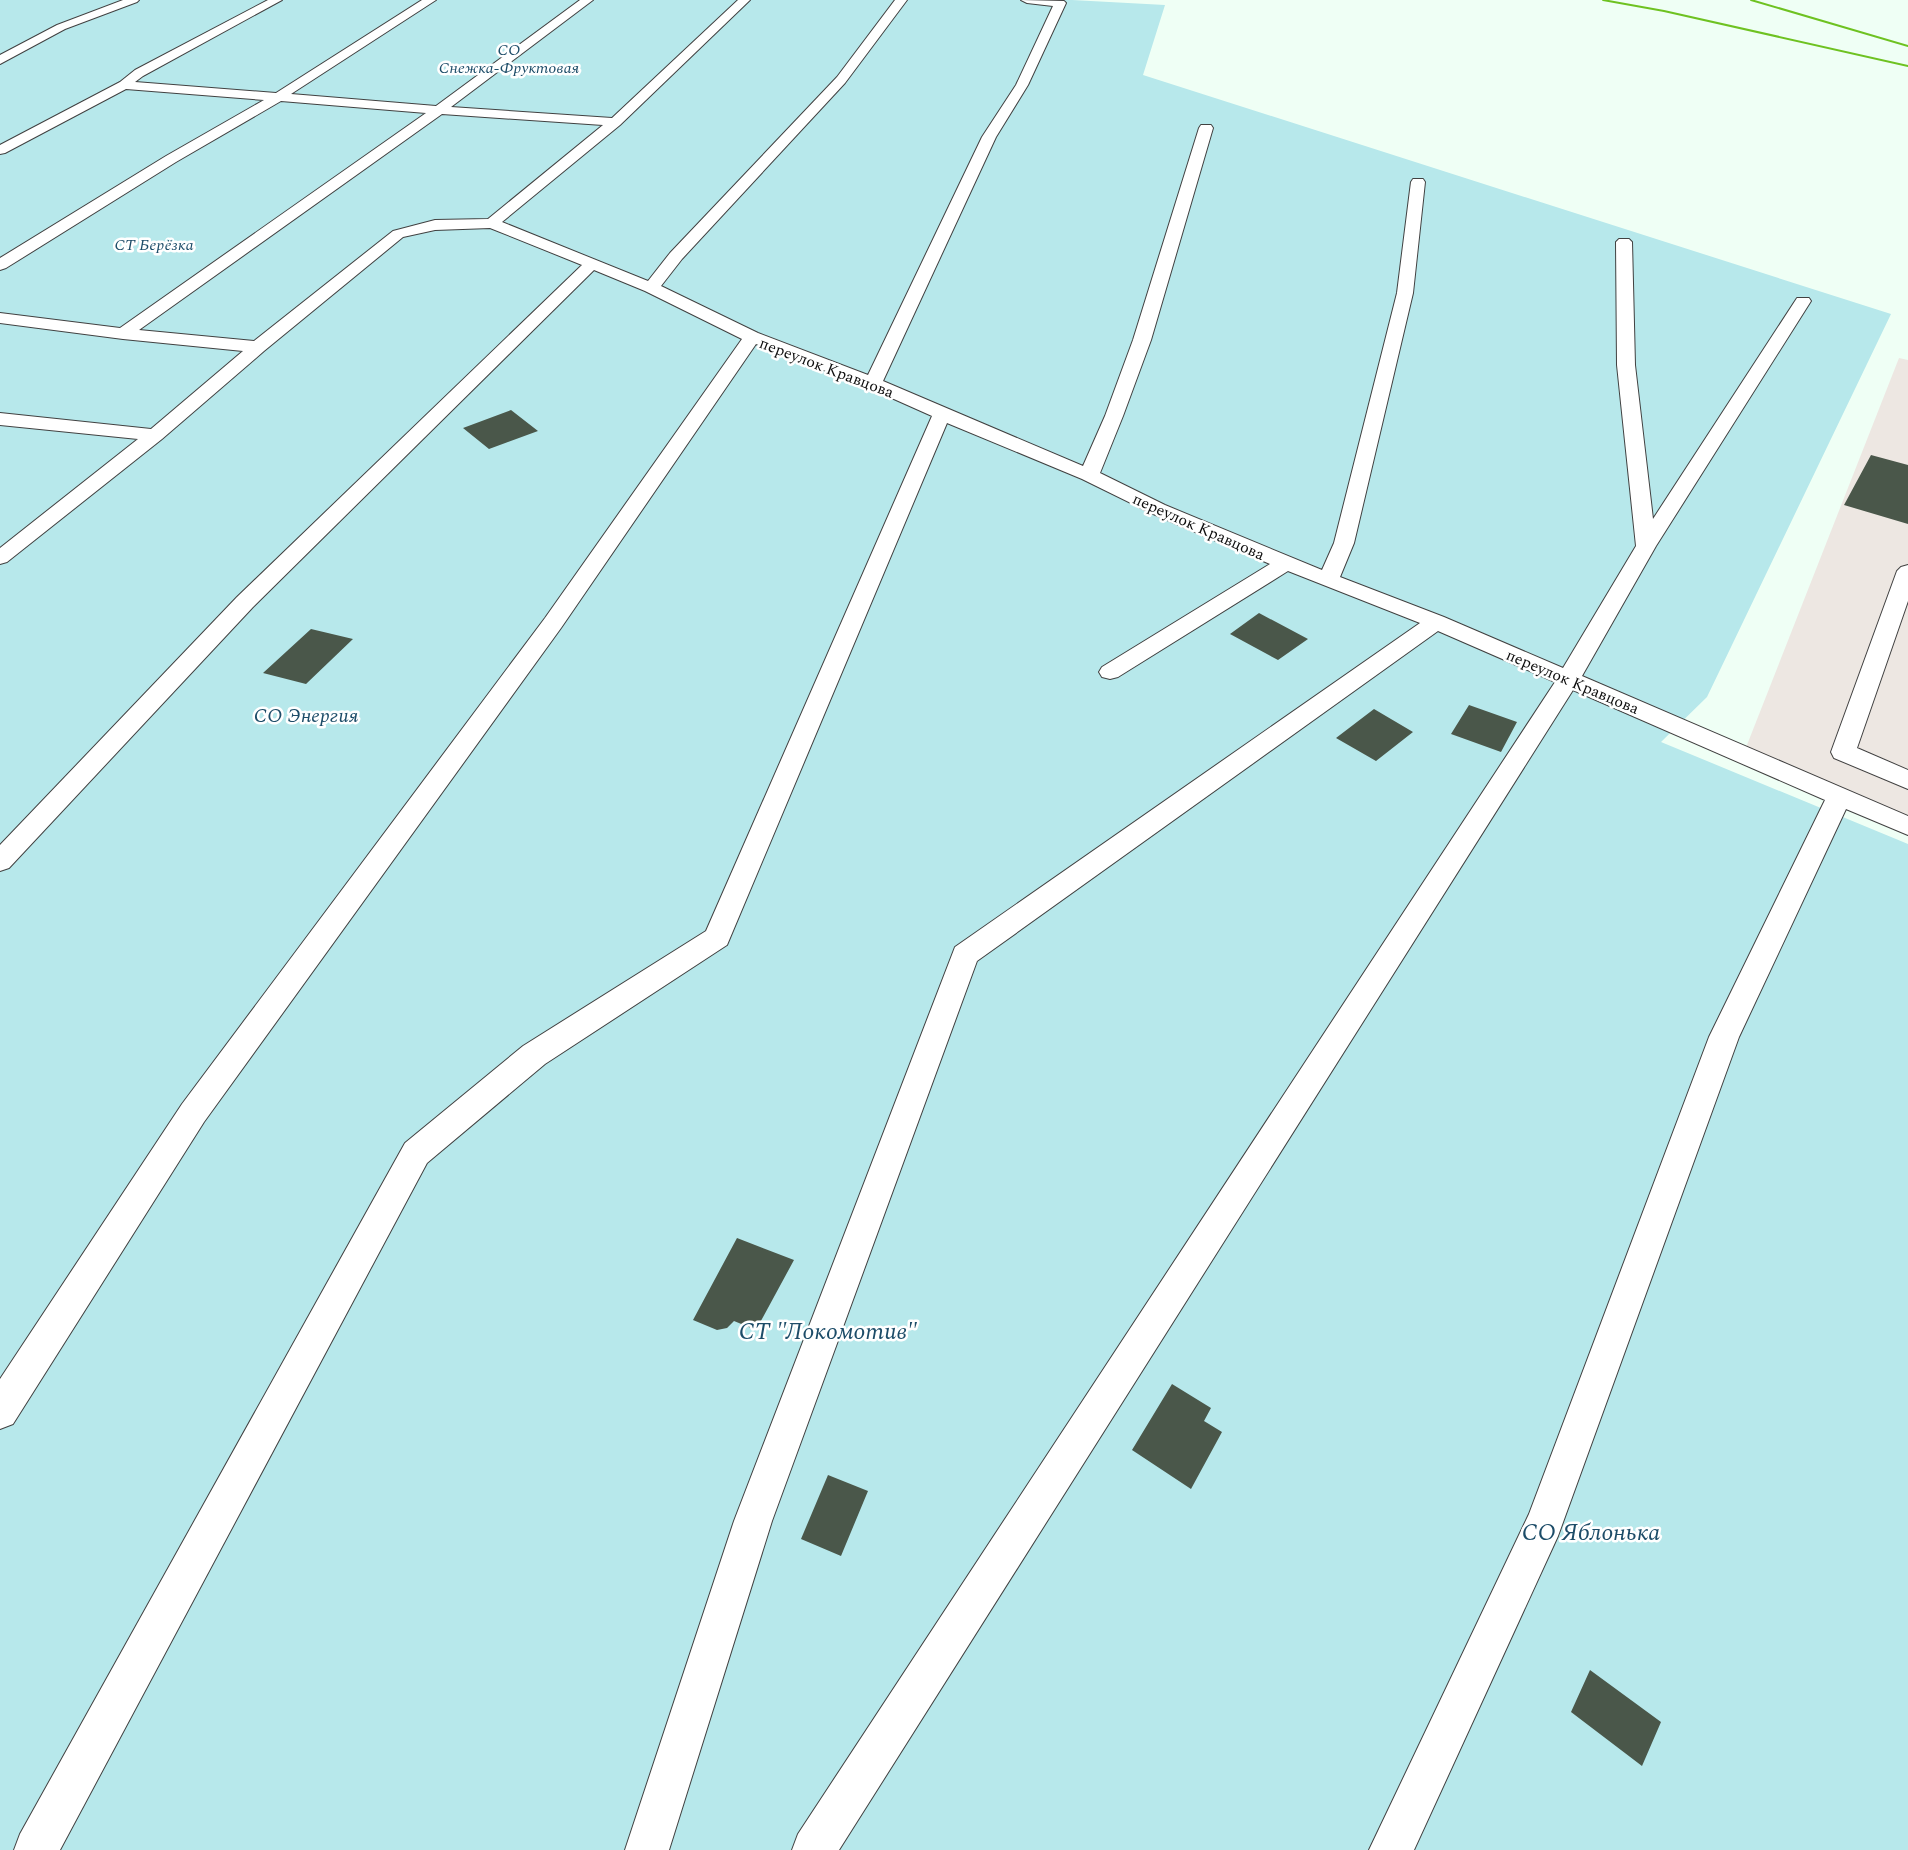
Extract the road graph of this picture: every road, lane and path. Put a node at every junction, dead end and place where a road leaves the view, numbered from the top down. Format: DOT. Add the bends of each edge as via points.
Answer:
graph roads {
  1 [pos="133,0"];
  2 [pos="276,0"];
  3 [pos="430,0"];
  4 [pos="588,0"];
  5 [pos="744,0"];
  6 [pos="901,0"];
  7 [pos="1027,0"];
  8 [pos="0,60"];
  9 [pos="124,85"];
  10 [pos="277,98"];
  11 [pos="438,110"];
  12 [pos="615,122"];
  13 [pos="1206,128"];
  14 [pos="0,150"];
  15 [pos="1418,182"];
  16 [pos="492,223"];
  17 [pos="1624,242"];
  18 [pos="0,264"];
  19 [pos="591,264"];
  20 [pos="651,288"];
  21 [pos="1803,301"];
  22 [pos="0,318"];
  23 [pos="123,334"];
  24 [pos="752,337"];
  25 [pos="258,348"];
  26 [pos="873,383"];
  27 [pos="942,414"];
  28 [pos="0,419"];
  29 [pos="155,435"];
  30 [pos="1089,475"];
  31 [pos="1646,546"];
  32 [pos="0,558"];
  33 [pos="1286,564"];
  34 [pos="1908,571"];
  35 [pos="1328,579"];
  36 [pos="1436,622"];
  37 [pos="1110,672"];
  38 [pos="1568,680"];
  39 [pos="1908,780"];
  40 [pos="1840,796"];
  41 [pos="1908,826"];
  42 [pos="0,860"];
  43 [pos="0,1411"];
  44 [pos="36,1850"];
  45 [pos="647,1850"];
  46 [pos="814,1850"];
  47 [pos="1391,1850"];
  1 -- 8 [label="street" via="61,27"];
  2 -- 9 [label="street" via="139,73"];
  3 -- 10 [label="street"];
  4 -- 11 [label="street"];
  5 -- 12 [label="street"];
  6 -- 20 [label="street" via="841,80 676,256"];
  7 -- 26 [label="street" via="1060,3 1022,85 989,137"];
  9 -- 10 [label="street"];
  9 -- 14 [label="street"];
  10 -- 11 [label="street"];
  10 -- 18 [label="street"];
  11 -- 12 [label="street"];
  11 -- 23 [label="street"];
  12 -- 16 [label="street"];
  13 -- 30 [label="street" via="1142,340"];
  15 -- 35 [label="street" via="1405,293 1344,543"];
  16 -- 19 [label="street, переулок Кравцова"];
  16 -- 25 [label="street" via="435,225 398,234"];
  17 -- 31 [label="street" via="1626,365"];
  19 -- 20 [label="street, переулок Кравцова"];
  19 -- 42 [label="street" via="246,602"];
  20 -- 24 [label="street, переулок Кравцова"];
  21 -- 31 [label="street"];
  22 -- 23 [label="street"];
  23 -- 25 [label="street"];
  24 -- 26 [label="street, переулок Кравцова"];
  24 -- 43 [label="street" via="553,623 194,1113"];
  25 -- 29 [label="street"];
  26 -- 27 [label="street, переулок Кравцова"];
  27 -- 30 [label="street, переулок Кравцова"];
  27 -- 44 [label="street" via="717,938 534,1055 416,1154"];
  28 -- 29 [label="street"];
  29 -- 32 [label="street"];
  30 -- 33 [label="street, переулок Кравцова" via="1158,510"];
  31 -- 38 [label="street"];
  33 -- 35 [label="street, переулок Кравцова"];
  33 -- 37 [label="street"];
  34 -- 39 [label="street" via="1842,752"];
  35 -- 36 [label="street, переулок Кравцова"];
  36 -- 38 [label="street, переулок Кравцова"];
  36 -- 45 [label="street" via="965,955 753,1521"];
  38 -- 40 [label="street, переулок Кравцова"];
  38 -- 46 [label="street"];
  40 -- 41 [label="street, переулок Кравцова"];
  40 -- 47 [label="street" via="1724,1037 1544,1522"];
}
